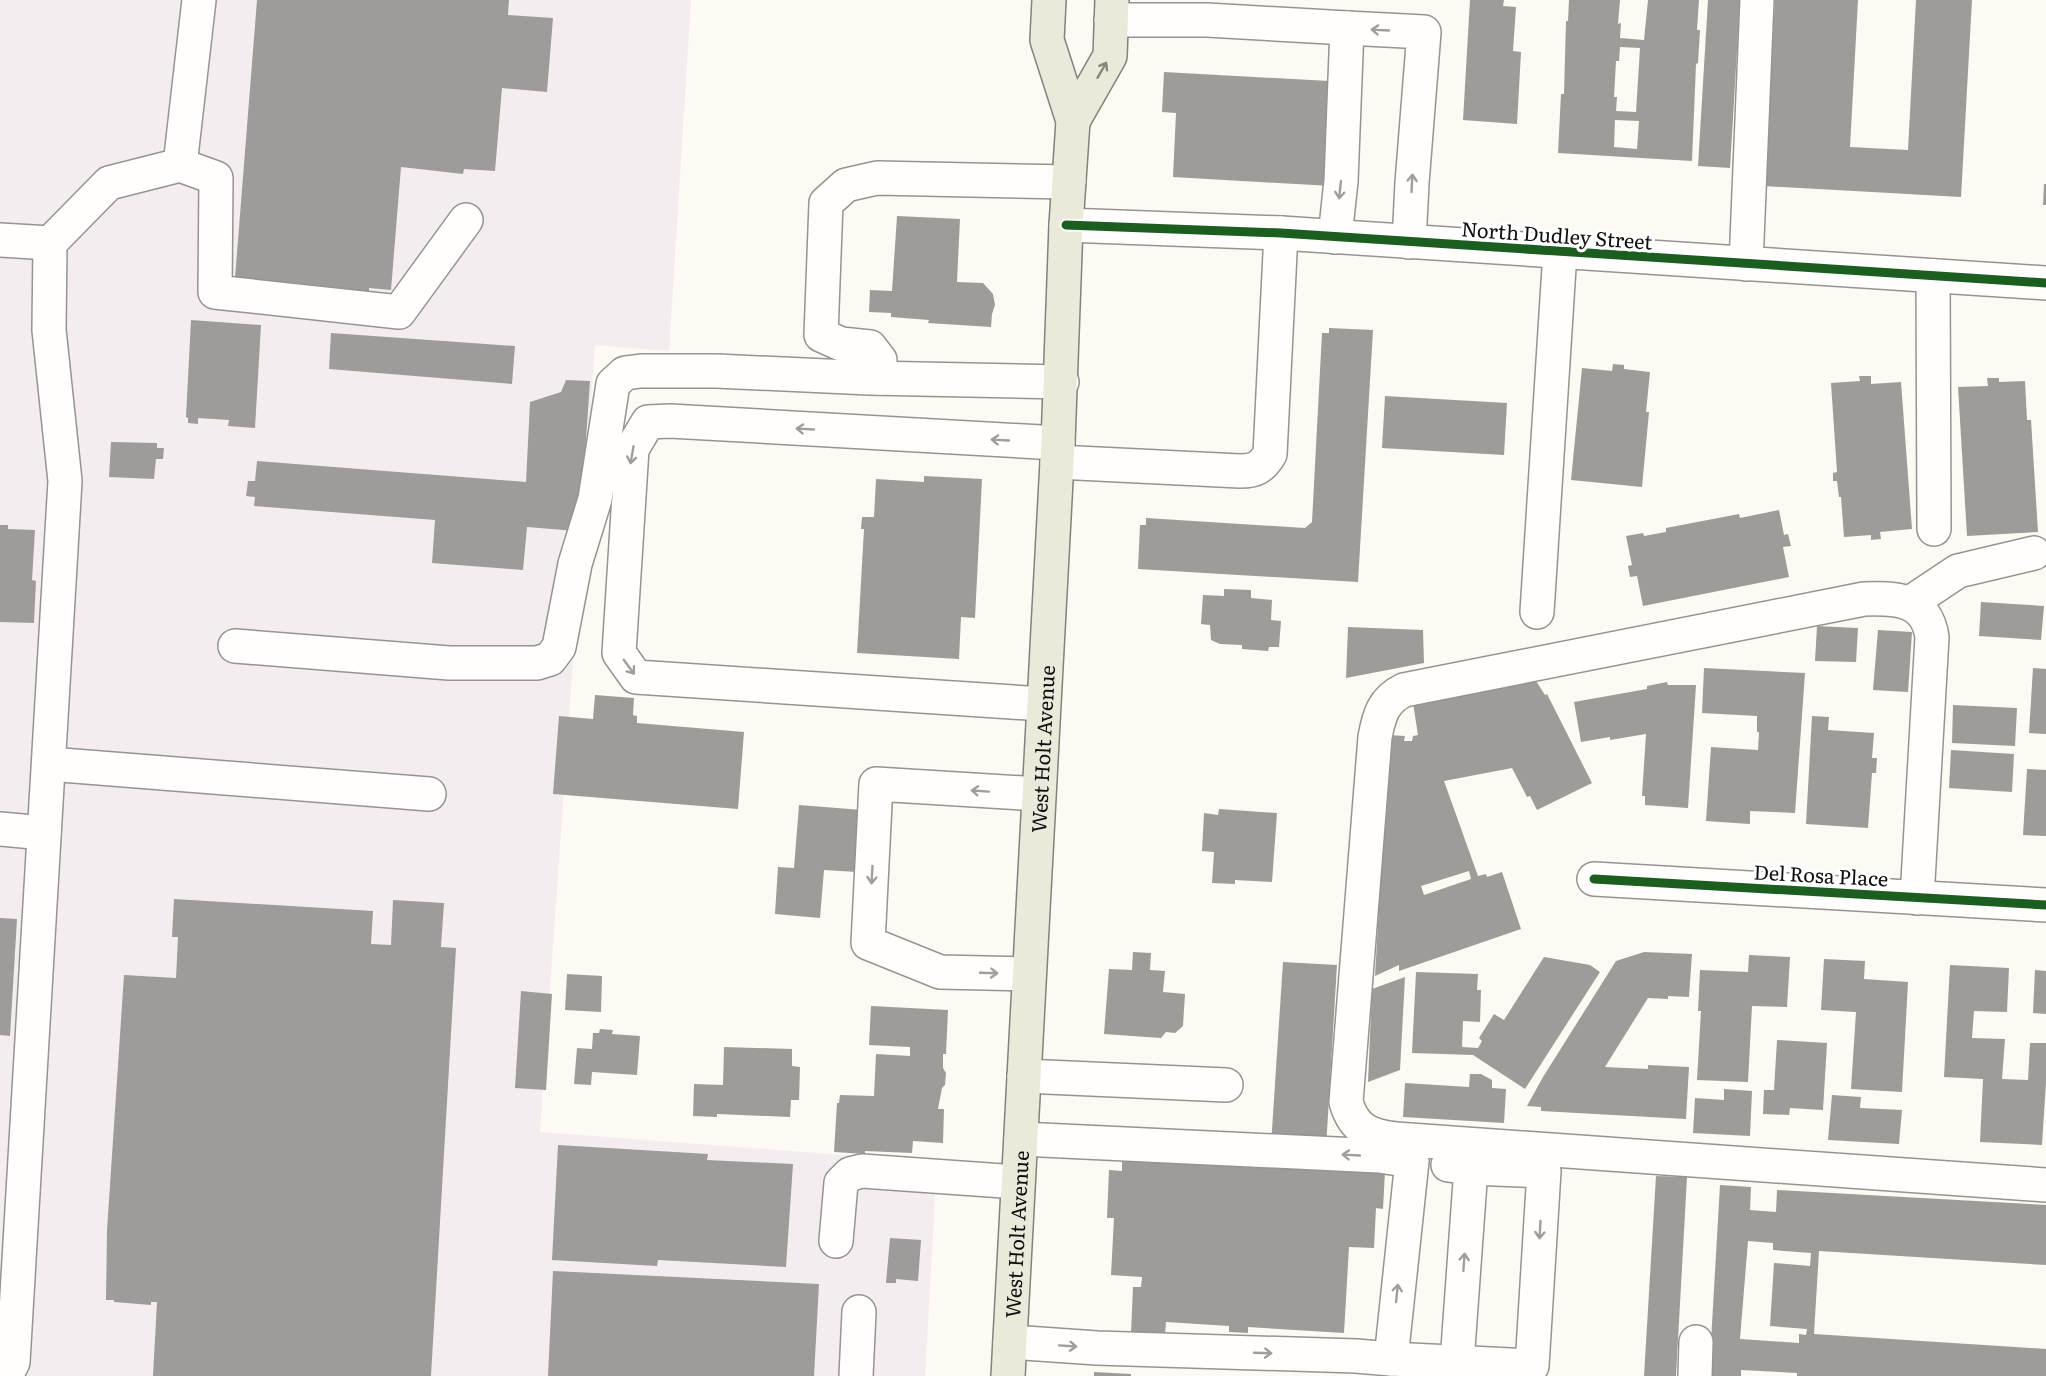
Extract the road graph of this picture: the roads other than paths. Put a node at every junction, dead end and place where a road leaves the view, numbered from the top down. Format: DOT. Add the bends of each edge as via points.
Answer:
graph roads {
  1 [pos="199,0"];
  2 [pos="1049,0"];
  3 [pos="1757,0"];
  4 [pos="1112,10"];
  5 [pos="1347,28"];
  6 [pos="1073,121"];
  7 [pos="180,165"];
  8 [pos="1069,182"];
  9 [pos="466,220"];
  10 [pos="1066,225"];
  11 [pos="1281,234"];
  12 [pos="1335,237"];
  13 [pos="0,240"];
  14 [pos="1409,242"];
  15 [pos="50,243"];
  16 [pos="1560,252"];
  17 [pos="1746,264"];
  18 [pos="1933,276"];
  19 [pos="2046,284"];
  20 [pos="880,378"];
  21 [pos="1062,382"];
  22 [pos="1058,452"];
  23 [pos="1934,529"];
  24 [pos="2034,553"];
  25 [pos="1910,603"];
  26 [pos="1537,612"];
  27 [pos="235,646"];
  28 [pos="1043,704"];
  29 [pos="49,764"];
  30 [pos="429,794"];
  31 [pos="1038,794"];
  32 [pos="0,829"];
  33 [pos="44,833"];
  34 [pos="1594,879"];
  35 [pos="1917,898"];
  36 [pos="2046,905"];
  37 [pos="1029,974"];
  38 [pos="1024,1076"];
  39 [pos="1226,1085"];
  40 [pos="1021,1139"];
  41 [pos="1412,1161"];
  42 [pos="1471,1168"];
  43 [pos="1018,1182"];
  44 [pos="2046,1185"];
  45 [pos="836,1241"];
  46 [pos="859,1312"];
  47 [pos="1010,1342"];
  48 [pos="1696,1342"];
  49 [pos="1391,1359"];
  50 [pos="1457,1362"];
  51 [pos="6,1376"];
  52 [pos="856,1376"];
  53 [pos="1008,1376"];
  54 [pos="1695,1376"];
  1 -- 7 [label="street"];
  2 -- 6 [label="main road, West Holt Avenue" via="1047,40"];
  3 -- 17 [label="street"];
  4 -- 5 [label="street"];
  6 -- 4 [label="main road, West Holt Avenue, one-way" via="1110,56"];
  5 -- 12 [label="street, one-way"];
  14 -- 5 [label="street, one-way" via="1424,32"];
  6 -- 8 [label="main road, West Holt Avenue"];
  7 -- 9 [label="street" via="216,178 215,292 399,312"];
  7 -- 15 [label="street" via="109,183"];
  8 -- 10 [label="main road, West Holt Avenue"];
  8 -- 20 [label="street" via="877,178 846,185 826,202 821,335 841,344 870,347 880,360"];
  10 -- 11 [label="street, North Dudley Street"];
  10 -- 21 [label="main road, West Holt Avenue"];
  11 -- 12 [label="street, North Dudley Street"];
  11 -- 22 [label="street" via="1270,453 1264,463 1254,471 1240,471"];
  12 -- 14 [label="street, North Dudley Street"];
  13 -- 15 [label="street"];
  14 -- 16 [label="street, North Dudley Street"];
  15 -- 29 [label="street" via="49,330 65,481"];
  16 -- 17 [label="street, North Dudley Street"];
  16 -- 26 [label="street"];
  17 -- 18 [label="street, North Dudley Street"];
  18 -- 19 [label="street, North Dudley Street"];
  18 -- 23 [label="street"];
  20 -- 21 [label="street"];
  20 -- 27 [label="street" via="716,371 625,373 613,384 595,499 575,564 559,647 550,659 537,663 449,663"];
  21 -- 22 [label="main road, West Holt Avenue"];
  22 -- 28 [label="main road, West Holt Avenue"];
  22 -- 28 [label="street, one-way" via="648,422 632,449 619,653 636,677"];
  24 -- 25 [label="street" via="1958,571"];
  25 -- 35 [label="street" via="1927,619 1932,637"];
  25 -- 44 [label="street" via="1894,598 1864,599 1404,690 1390,699 1380,715 1375,737 1346,1102 1357,1125 1380,1137 1396,1139"];
  28 -- 31 [label="main road, West Holt Avenue"];
  29 -- 30 [label="street"];
  29 -- 33 [label="street"];
  31 -- 37 [label="main road, West Holt Avenue"];
  31 -- 37 [label="street, one-way" via="876,784 875,795 868,943 940,972"];
  32 -- 33 [label="street"];
  33 -- 51 [label="street" via="13,1362"];
  34 -- 35 [label="street, Del Rosa Place"];
  35 -- 36 [label="street, Del Rosa Place"];
  37 -- 38 [label="main road, West Holt Avenue"];
  38 -- 39 [label="street"];
  38 -- 40 [label="main road, West Holt Avenue"];
  41 -- 40 [label="street, one-way" via="1379,1156"];
  40 -- 43 [label="main road, West Holt Avenue"];
  41 -- 42 [label="street"];
  49 -- 41 [label="street, one-way"];
  50 -- 42 [label="street, one-way"];
  42 -- 50 [label="street, one-way" via="1544,1171 1532,1366"];
  43 -- 45 [label="street" via="862,1171 850,1174 841,1183"];
  43 -- 47 [label="main road, West Holt Avenue"];
  46 -- 52 [label="street"];
  47 -- 49 [label="street, one-way"];
  47 -- 53 [label="main road, West Holt Avenue"];
  48 -- 54 [label="street"];
  49 -- 50 [label="street"];
}
